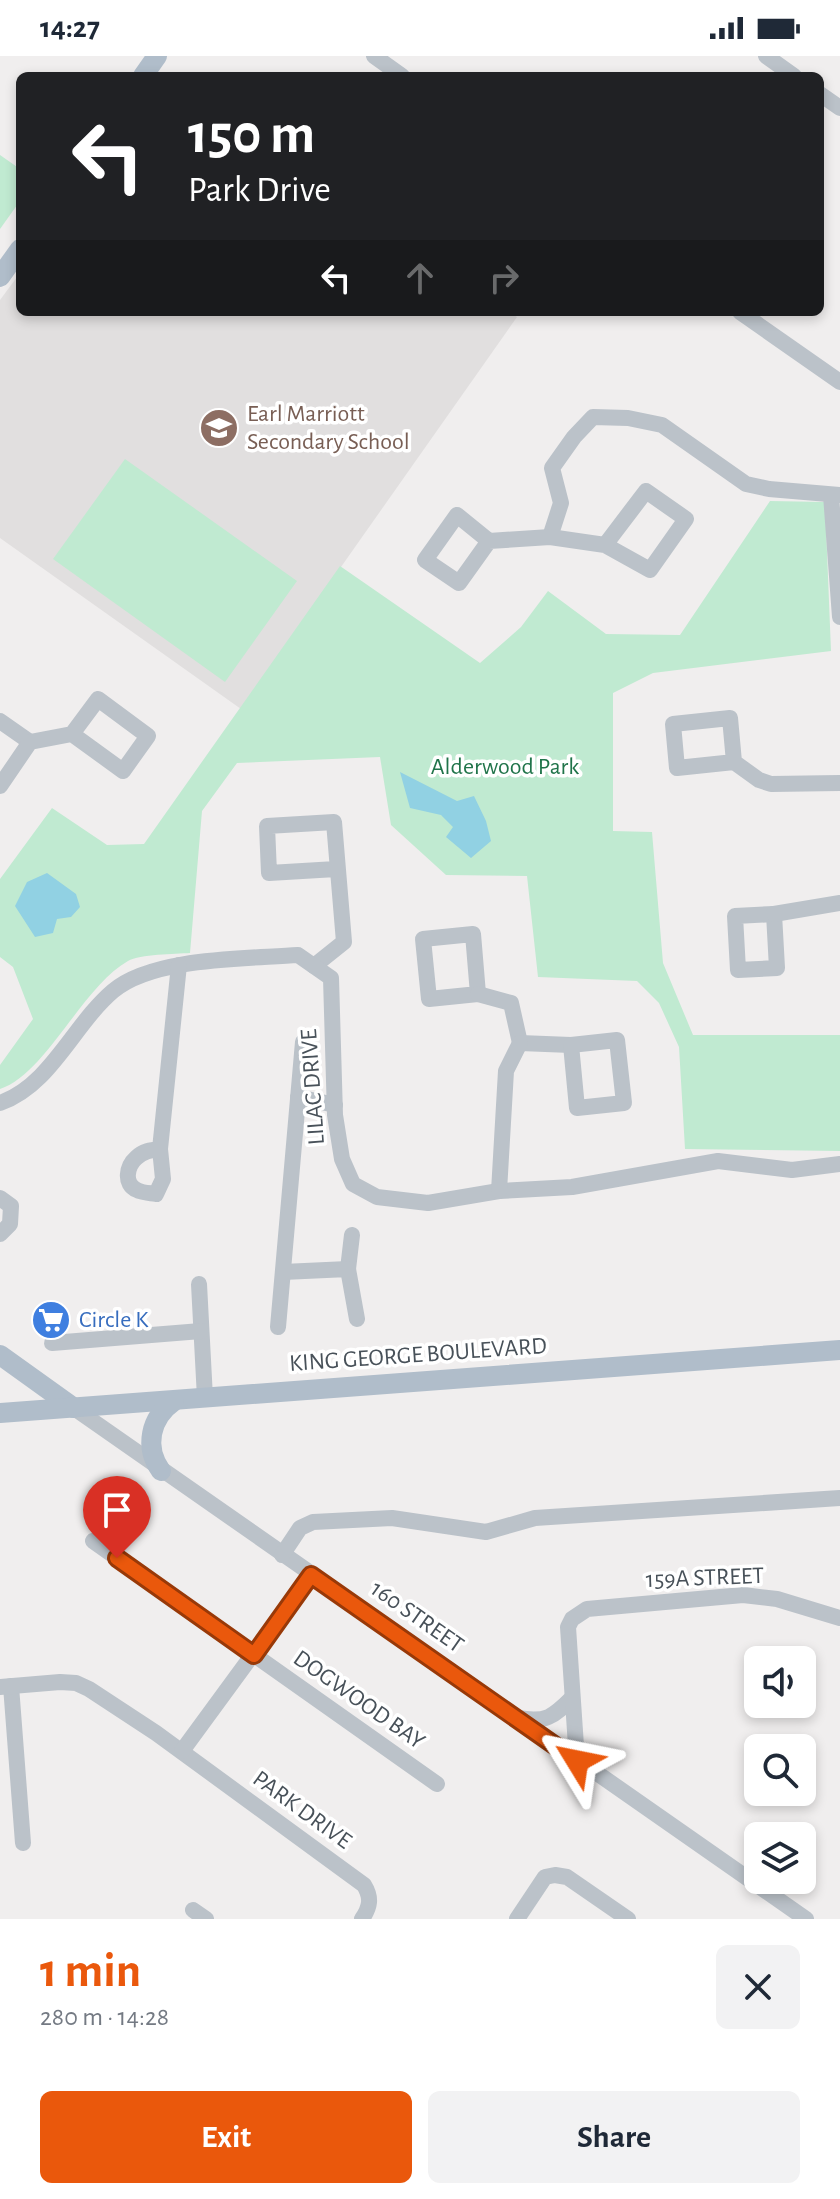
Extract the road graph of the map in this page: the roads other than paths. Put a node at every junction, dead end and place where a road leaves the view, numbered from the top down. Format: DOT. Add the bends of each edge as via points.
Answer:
graph roads {
  1 [pos="374,56"];
  2 [pos="766,56"];
  3 [pos="396,72"];
  4 [pos="788,72"];
  5 [pos="16,255"];
  6 [pos="0,277"];
  7 [pos="746,316"];
  8 [pos="840,382"];
  9 [pos="836,495"];
  10 [pos="550,537"];
  11 [pos="489,541"];
  12 [pos="605,545"];
  13 [pos="840,617"];
  14 [pos="0,721"];
  15 [pos="72,734"];
  16 [pos="30,742"];
  17 [pos="734,762"];
  18 [pos="840,783"];
  19 [pos="0,786"];
  20 [pos="336,869"];
  21 [pos="840,903"];
  22 [pos="774,914"];
  23 [pos="179,965"];
  24 [pos="314,966"];
  25 [pos="478,994"];
  26 [pos="303,1042"];
  27 [pos="520,1043"];
  28 [pos="571,1045"];
  29 [pos="298,1097"];
  30 [pos="0,1103"];
  31 [pos="335,1105"];
  32 [pos="160,1149"];
  33 [pos="840,1164"];
  34 [pos="499,1191"];
  35 [pos="0,1198"];
  36 [pos="0,1234"];
  37 [pos="352,1235"];
  38 [pos="348,1269"];
  39 [pos="283,1272"];
  40 [pos="199,1284"];
  41 [pos="357,1319"];
  42 [pos="278,1327"];
  43 [pos="201,1331"];
  44 [pos="52,1343"];
  45 [pos="840,1350"];
  46 [pos="0,1355"];
  47 [pos="205,1398"];
  48 [pos="174,1401"];
  49 [pos="74,1408"];
  50 [pos="0,1413"];
  51 [pos="161,1471"];
  52 [pos="840,1498"];
  53 [pos="93,1541"];
  54 [pos="282,1555"];
  55 [pos="311,1575"];
  56 [pos="840,1618"];
  57 [pos="254,1655"];
  58 [pos="6,1687"];
  59 [pos="572,1698"];
  60 [pos="514,1717"];
  61 [pos="182,1751"];
  62 [pos="577,1761"];
  63 [pos="437,1784"];
  64 [pos="23,1843"];
  65 [pos="362,1919"];
  66 [pos="517,1919"];
  67 [pos="628,1919"];
  68 [pos="806,1919"];
  1 -- 3 [label="street"];
  2 -- 4 [label="street"];
  5 -- 6 [label="main road"];
  7 -- 8 [label="street"];
  9 -- 10 [label="street" via="746,484 662,425 593,417 552,468 561,503"];
  9 -- 13 [label="street"];
  10 -- 11 [label="street"];
  10 -- 12 [label="street"];
  12 -- 12 [label="street" via="650,570 686,519 646,491"];
  14 -- 16 [label="street"];
  15 -- 15 [label="street" via="123,771 148,736 98,699"];
  15 -- 16 [label="street"];
  16 -- 19 [label="street"];
  17 -- 17 [label="street" via="730,718 673,724 677,768"];
  17 -- 18 [label="street" via="771,784"];
  20 -- 20 [label="street" via="269,873 267,826 334,822"];
  20 -- 24 [label="street" via="344,942"];
  21 -- 22 [label="street"];
  23 -- 24 [label="street" via="298,955"];
  23 -- 30 [label="street" via="144,973 113,991 41,1074 16,1097"];
  23 -- 32 [label="street"];
  24 -- 31 [label="street, LILAC DRIVE" via="331,978"];
  25 -- 25 [label="street" via="473,934 423,939 429,999"];
  25 -- 27 [label="street" via="511,1003"];
  26 -- 29 [label="street"];
  27 -- 28 [label="street"];
  27 -- 34 [label="street" via="506,1071"];
  28 -- 28 [label="street" via="577,1108 624,1103 617,1040"];
  29 -- 31 [label="street"];
  29 -- 39 [label="street"];
  31 -- 34 [label="street, LILAC DRIVE" via="342,1159 353,1184 377,1197 428,1203"];
  33 -- 34 [label="street, LILAC DRIVE" via="792,1170 718,1161 572,1187"];
  35 -- 36 [label="street" via="11,1206 10,1224"];
  37 -- 38 [label="street"];
  38 -- 39 [label="street"];
  38 -- 41 [label="street"];
  39 -- 42 [label="street"];
  40 -- 43 [label="street"];
  43 -- 44 [label="street"];
  43 -- 47 [label="street"];
  45 -- 47 [label="main road, KING GEORGE BOULEVARD"];
  46 -- 49 [label="main road, 160 STREET"];
  47 -- 48 [label="main road, KING GEORGE BOULEVARD"];
  48 -- 49 [label="main road, KING GEORGE BOULEVARD"];
  48 -- 51 [label="main road" via="157,1419 150,1446"];
  49 -- 50 [label="main road, KING GEORGE BOULEVARD"];
  49 -- 51 [label="street, 160 STREET"];
  51 -- 54 [label="street, 160 STREET"];
  52 -- 54 [label="street" via="535,1518 486,1532 392,1518 313,1522 300,1528"];
  53 -- 57 [label="street, DOGWOOD BAY"];
  54 -- 55 [label="street, 160 STREET"];
  55 -- 57 [label="street"];
  55 -- 60 [label="street, 160 STREET"];
  56 -- 59 [label="street, 159A STREET" via="743,1595 587,1609 568,1627"];
  57 -- 61 [label="street"];
  57 -- 63 [label="street, DOGWOOD BAY"];
  58 -- 61 [label="street, PARK DRIVE" via="76,1683"];
  58 -- 64 [label="street"];
  59 -- 60 [label="street" via="553,1717"];
  59 -- 62 [label="street"];
  60 -- 62 [label="street, 160 STREET"];
  61 -- 65 [label="street, PARK DRIVE" via="364,1885 370,1895"];
  62 -- 68 [label="street, 160 STREET"];
  66 -- 67 [label="street" via="545,1877 555,1875 567,1877"];
}
